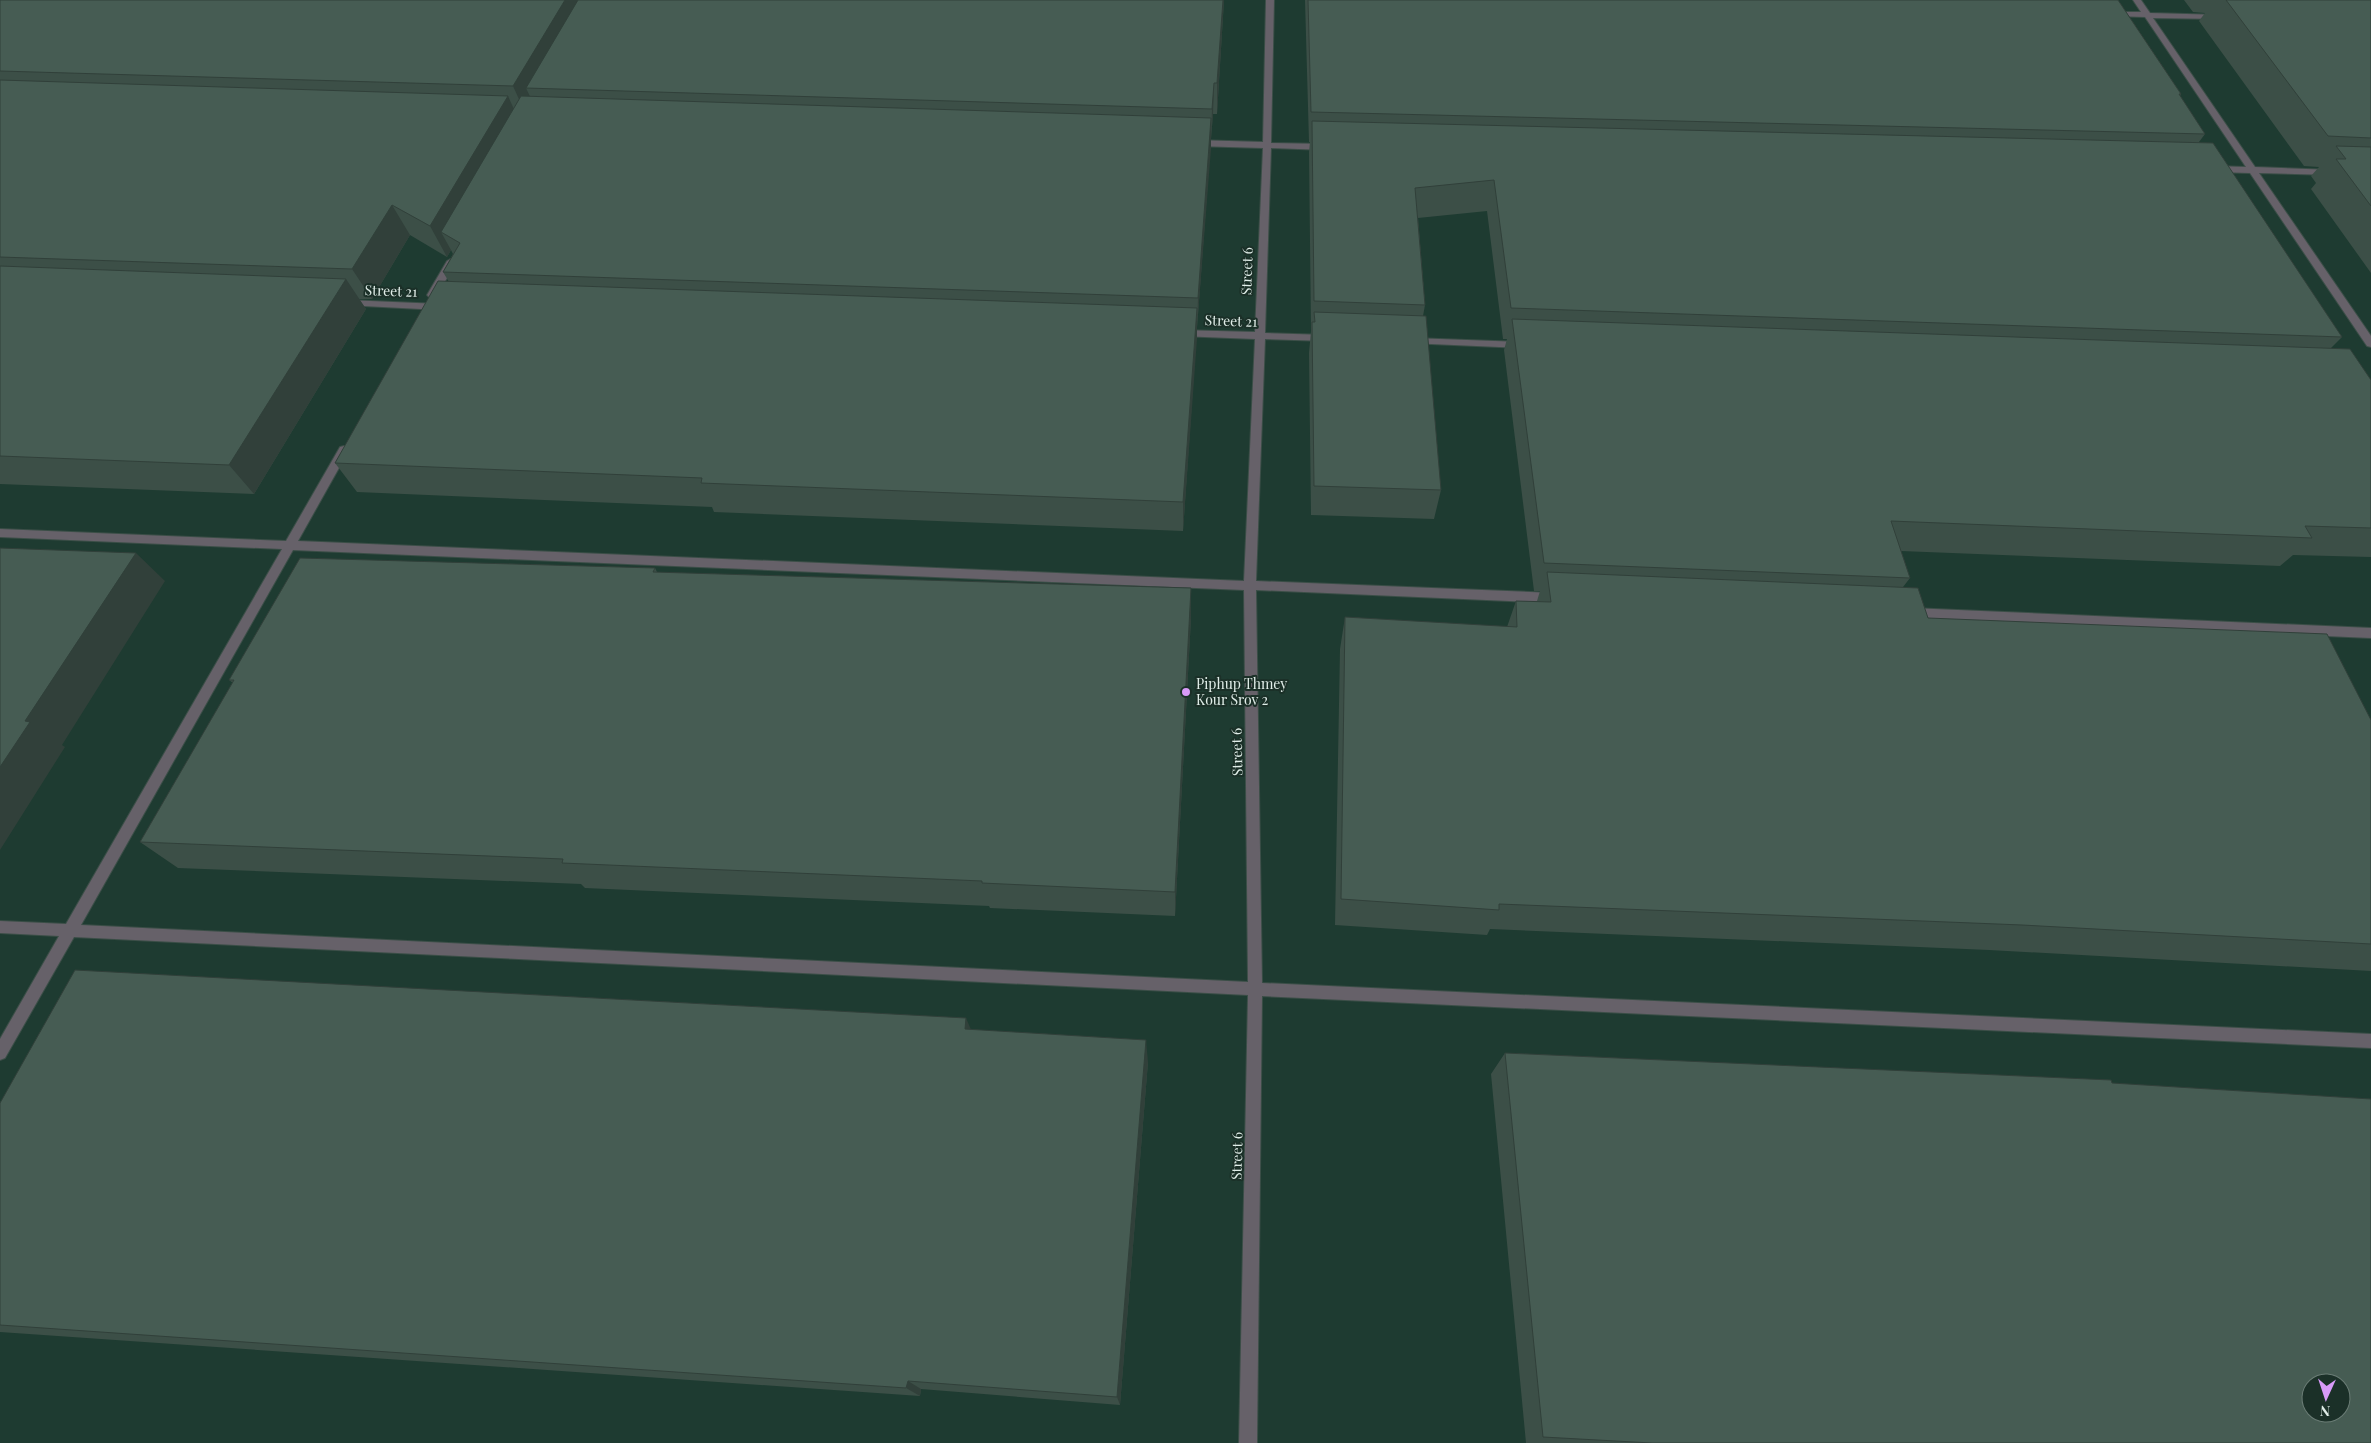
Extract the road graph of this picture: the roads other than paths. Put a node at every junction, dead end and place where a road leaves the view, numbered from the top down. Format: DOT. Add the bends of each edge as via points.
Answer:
graph roads {
  1 [pos="1270,0"];
  2 [pos="2138,0"];
  3 [pos="2098,14"];
  4 [pos="2148,15"];
  5 [pos="2225,18"];
  6 [pos="1188,143"];
  7 [pos="1267,146"];
  8 [pos="1336,148"];
  9 [pos="2202,168"];
  10 [pos="2251,170"];
  11 [pos="2341,172"];
  12 [pos="460,248"];
  13 [pos="337,303"];
  14 [pos="456,307"];
  15 [pos="424,310"];
  16 [pos="1170,332"];
  17 [pos="1259,336"];
  18 [pos="1338,338"];
  19 [pos="1398,340"];
  20 [pos="2371,344"];
  21 [pos="1537,345"];
  22 [pos="348,443"];
  23 [pos="0,534"];
  24 [pos="290,546"];
  25 [pos="1250,586"];
  26 [pos="1568,599"];
  27 [pos="1895,613"];
  28 [pos="2371,633"];
  29 [pos="0,927"];
  30 [pos="70,930"];
  31 [pos="1255,989"];
  32 [pos="2371,1041"];
  33 [pos="0,1053"];
  34 [pos="1248,1443"];
  1 -- 7 [label="street, Street 6"];
  2 -- 4 [label="street"];
  3 -- 4 [label="street"];
  4 -- 5 [label="street"];
  4 -- 10 [label="street"];
  6 -- 7 [label="street"];
  7 -- 8 [label="street"];
  7 -- 17 [label="street, Street 6"];
  9 -- 10 [label="street"];
  10 -- 11 [label="street"];
  10 -- 20 [label="street"];
  12 -- 15 [label="street"];
  13 -- 15 [label="street, Street 21"];
  14 -- 15 [label="street, Street 21"];
  16 -- 17 [label="street, Street 21"];
  17 -- 18 [label="street, Street 21"];
  17 -- 25 [label="street, Street 6"];
  19 -- 21 [label="street"];
  22 -- 24 [label="street"];
  23 -- 24 [label="street"];
  24 -- 25 [label="street"];
  24 -- 30 [label="street"];
  25 -- 26 [label="street"];
  25 -- 31 [label="street, Street 6"];
  27 -- 28 [label="street"];
  29 -- 30 [label="street"];
  30 -- 31 [label="street"];
  30 -- 33 [label="street"];
  31 -- 32 [label="street"];
  31 -- 34 [label="street, Street 6"];
}
